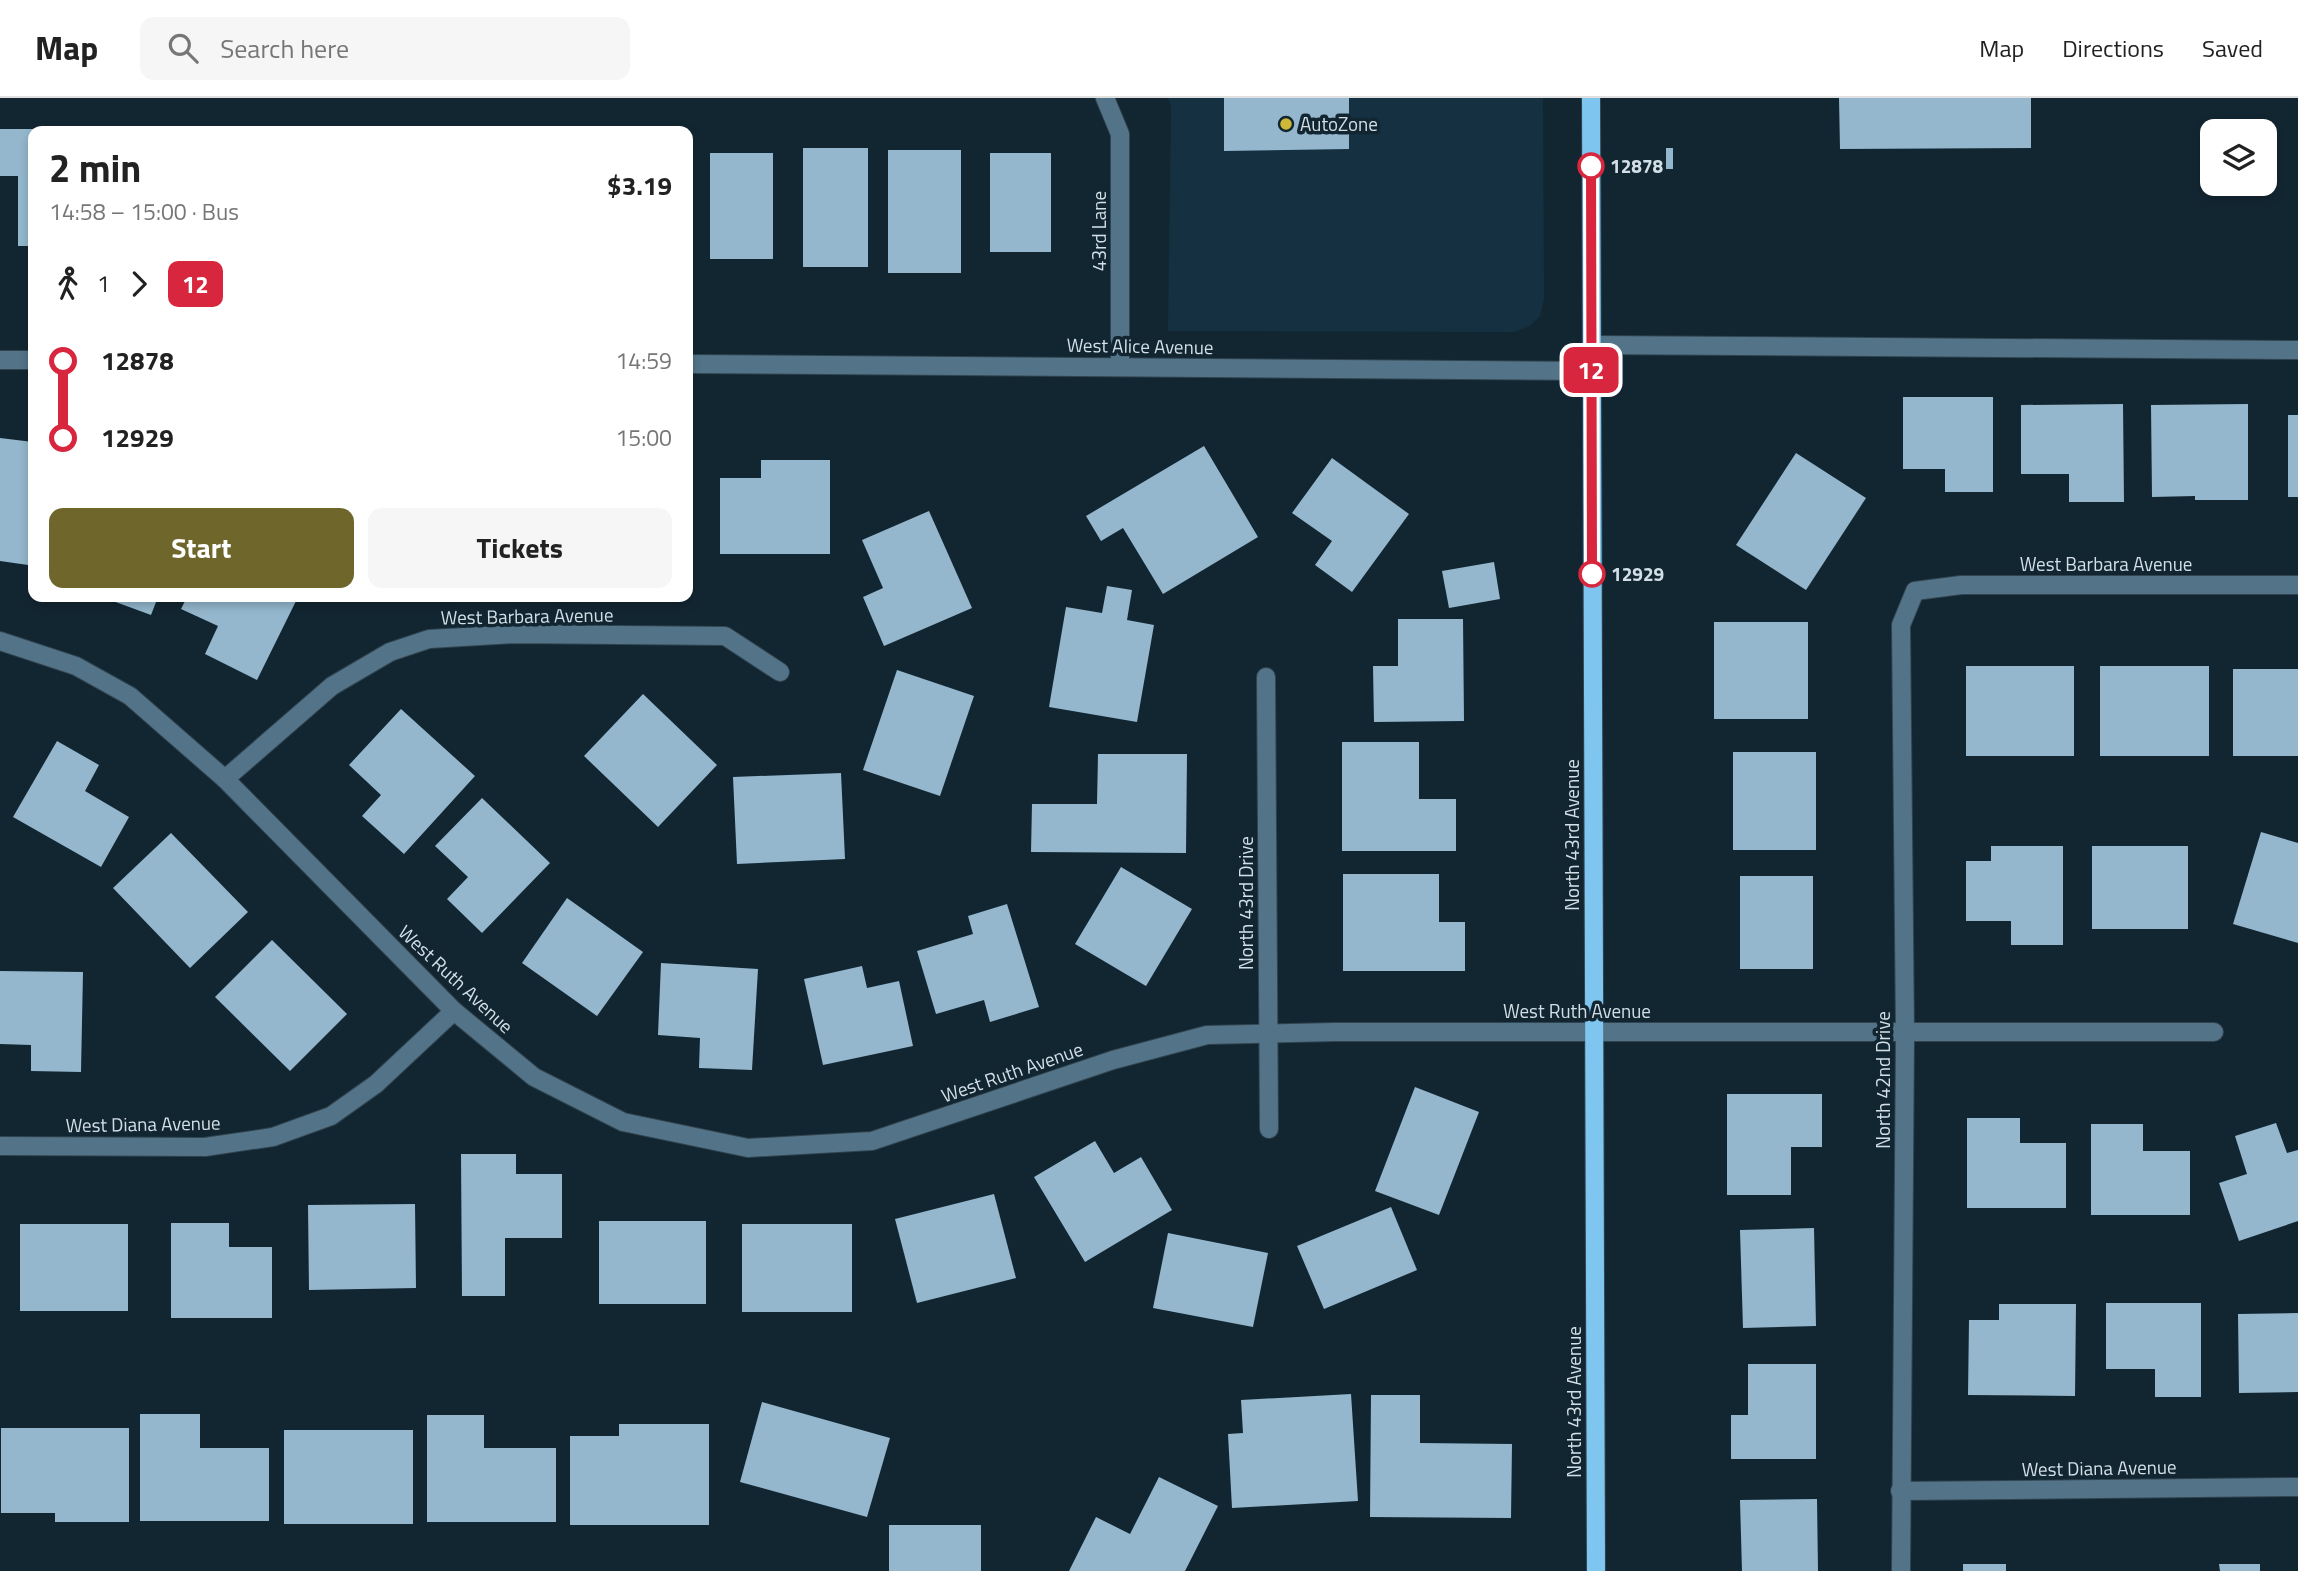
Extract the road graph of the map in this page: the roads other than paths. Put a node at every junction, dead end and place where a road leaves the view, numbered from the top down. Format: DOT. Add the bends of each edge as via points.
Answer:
graph roads {
  1 [pos="1105,98"];
  2 [pos="1591,98"];
  3 [pos="1592,345"];
  4 [pos="2298,351"];
  5 [pos="0,360"];
  6 [pos="28,360"];
  7 [pos="693,364"];
  8 [pos="1120,367"];
  9 [pos="1591,371"];
  10 [pos="2298,584"];
  11 [pos="1915,591"];
  12 [pos="0,641"];
  13 [pos="780,672"];
  14 [pos="1266,677"];
  15 [pos="225,779"];
  16 [pos="453,1011"];
  17 [pos="1593,1032"];
  18 [pos="2214,1032"];
  19 [pos="1905,1033"];
  20 [pos="1268,1034"];
  21 [pos="1269,1129"];
  22 [pos="0,1146"];
  23 [pos="2298,1487"];
  24 [pos="1900,1491"];
  25 [pos="1596,1571"];
  26 [pos="1901,1571"];
  1 -- 8 [label="street, 43rd Lane" via="1120,134"];
  2 -- 3 [label="main road, North 43rd Avenue"];
  3 -- 4 [label="street"];
  3 -- 9 [label="main road, North 43rd Avenue"];
  5 -- 6 [label="street"];
  7 -- 8 [label="street, West Alice Avenue"];
  8 -- 9 [label="street, West Alice Avenue"];
  9 -- 17 [label="main road, North 43rd Avenue"];
  10 -- 11 [label="street, West Barbara Avenue" via="1961,585"];
  11 -- 19 [label="street, North 42nd Drive" via="1901,625"];
  12 -- 15 [label="street, West Ruth Avenue" via="76,666 130,696"];
  13 -- 15 [label="street, West Barbara Avenue" via="725,636 514,634 429,639 390,652 332,686"];
  14 -- 20 [label="street, North 43rd Drive"];
  15 -- 16 [label="street, West Ruth Avenue"];
  16 -- 20 [label="street, West Ruth Avenue" via="534,1077 623,1122 748,1148 873,1140 1113,1060 1207,1035"];
  16 -- 22 [label="street, West Diana Avenue" via="376,1084 331,1116 273,1137 205,1147"];
  17 -- 19 [label="street, West Ruth Avenue"];
  17 -- 20 [label="street, West Ruth Avenue"];
  17 -- 25 [label="main road, North 43rd Avenue"];
  18 -- 19 [label="street, West Ruth Avenue"];
  19 -- 24 [label="street, North 42nd Drive"];
  20 -- 21 [label="street, North 43rd Drive"];
  23 -- 24 [label="street, West Diana Avenue"];
  24 -- 26 [label="street, North 42nd Drive"];
}
